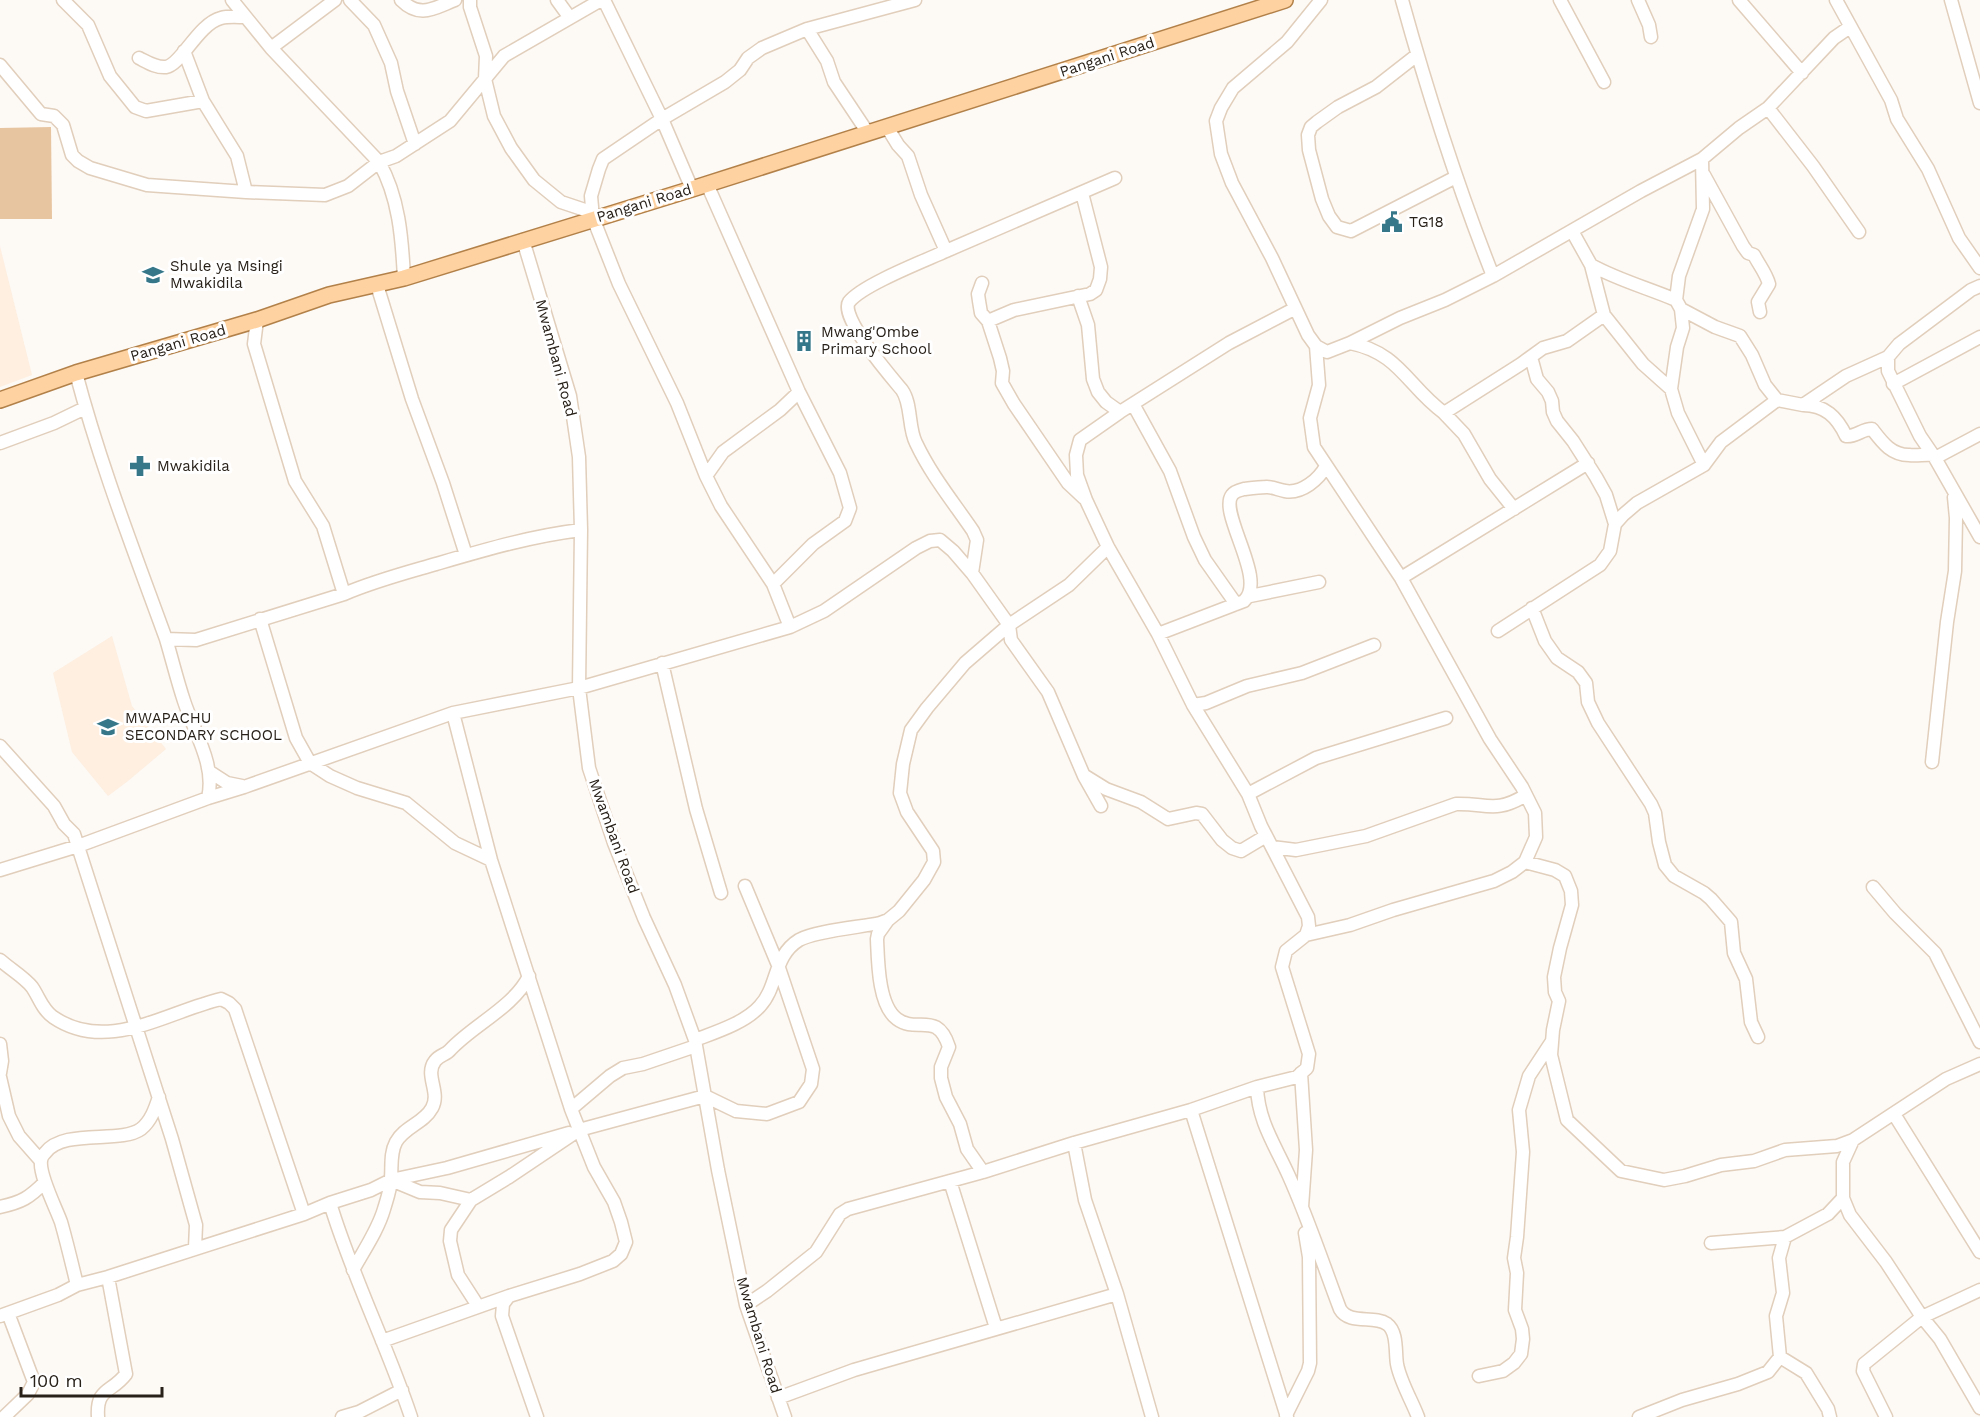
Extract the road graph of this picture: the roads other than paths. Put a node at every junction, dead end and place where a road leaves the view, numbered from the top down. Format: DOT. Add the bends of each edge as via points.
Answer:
graph roads {
  1 [pos="63,0"];
  2 [pos="232,0"];
  3 [pos="335,0"];
  4 [pos="350,0"];
  5 [pos="401,0"];
  6 [pos="455,0"];
  7 [pos="470,0"];
  8 [pos="557,0"];
  9 [pos="602,0"];
  10 [pos="915,0"];
  11 [pos="1286,0"];
  12 [pos="1321,0"];
  13 [pos="1402,0"];
  14 [pos="1560,0"];
  15 [pos="1638,0"];
  16 [pos="1739,0"];
  17 [pos="1836,0"];
  18 [pos="1951,0"];
  19 [pos="245,17"];
  20 [pos="570,18"];
  21 [pos="1850,27"];
  22 [pos="807,29"];
  23 [pos="1652,37"];
  24 [pos="271,48"];
  25 [pos="184,51"];
  26 [pos="1417,55"];
  27 [pos="139,58"];
  28 [pos="0,65"];
  29 [pos="1802,74"];
  30 [pos="485,80"];
  31 [pos="1605,82"];
  32 [pos="203,101"];
  33 [pos="1980,104"];
  34 [pos="1768,108"];
  35 [pos="662,119"];
  36 [pos="887,127"];
  37 [pos="868,133"];
  38 [pos="415,144"];
  39 [pos="379,162"];
  40 [pos="1702,165"];
  41 [pos="1456,177"];
  42 [pos="1115,178"];
  43 [pos="707,184"];
  44 [pos="692,189"];
  45 [pos="246,192"];
  46 [pos="1082,193"];
  47 [pos="592,215"];
  48 [pos="1572,231"];
  49 [pos="1859,232"];
  50 [pos="524,240"];
  51 [pos="946,251"];
  52 [pos="1591,265"];
  53 [pos="1980,268"];
  54 [pos="1493,276"];
  55 [pos="404,278"];
  56 [pos="982,283"];
  57 [pos="377,285"];
  58 [pos="1980,286"];
  59 [pos="1078,296"];
  60 [pos="1678,304"];
  61 [pos="1294,309"];
  62 [pos="1760,312"];
  63 [pos="1604,315"];
  64 [pos="257,320"];
  65 [pos="988,321"];
  66 [pos="1980,337"];
  67 [pos="1350,343"];
  68 [pos="1316,346"];
  69 [pos="1532,357"];
  70 [pos="1888,357"];
  71 [pos="76,373"];
  72 [pos="1893,384"];
  73 [pos="1671,389"];
  74 [pos="800,393"];
  75 [pos="0,400"];
  76 [pos="1777,400"];
  77 [pos="1133,404"];
  78 [pos="1803,405"];
  79 [pos="85,408"];
  80 [pos="1120,412"];
  81 [pos="1444,412"];
  82 [pos="1980,434"];
  83 [pos="693,440"];
  84 [pos="3,444"];
  85 [pos="723,452"];
  86 [pos="1934,457"];
  87 [pos="1588,463"];
  88 [pos="1704,465"];
  89 [pos="1326,466"];
  90 [pos="706,476"];
  91 [pos="1953,490"];
  92 [pos="1086,500"];
  93 [pos="1515,509"];
  94 [pos="1615,524"];
  95 [pos="581,530"];
  96 [pos="1980,537"];
  97 [pos="1108,547"];
  98 [pos="466,555"];
  99 [pos="972,573"];
  100 [pos="1401,578"];
  101 [pos="1319,582"];
  102 [pos="773,584"];
  103 [pos="344,594"];
  104 [pos="1250,596"];
  105 [pos="1236,604"];
  106 [pos="1532,608"];
  107 [pos="260,619"];
  108 [pos="1009,625"];
  109 [pos="790,627"];
  110 [pos="1498,631"];
  111 [pos="1158,634"];
  112 [pos="166,639"];
  113 [pos="1374,645"];
  114 [pos="662,663"];
  115 [pos="579,688"];
  116 [pos="1193,705"];
  117 [pos="453,713"];
  118 [pos="1446,718"];
  119 [pos="0,746"];
  120 [pos="1932,762"];
  121 [pos="310,763"];
  122 [pos="210,772"];
  123 [pos="1084,776"];
  124 [pos="244,787"];
  125 [pos="1248,794"];
  126 [pos="1526,795"];
  127 [pos="208,798"];
  128 [pos="1101,806"];
  129 [pos="1269,842"];
  130 [pos="78,846"];
  131 [pos="491,860"];
  132 [pos="1525,862"];
  133 [pos="0,870"];
  134 [pos="745,886"];
  135 [pos="1873,887"];
  136 [pos="721,893"];
  137 [pos="888,920"];
  138 [pos="1306,935"];
  139 [pos="0,960"];
  140 [pos="778,965"];
  141 [pos="529,976"];
  142 [pos="136,1028"];
  143 [pos="1758,1036"];
  144 [pos="1552,1040"];
  145 [pos="1980,1042"];
  146 [pos="696,1043"];
  147 [pos="0,1044"];
  148 [pos="1980,1064"];
  149 [pos="1301,1073"];
  150 [pos="0,1075"];
  151 [pos="1257,1087"];
  152 [pos="705,1096"];
  153 [pos="159,1097"];
  154 [pos="571,1109"];
  155 [pos="1191,1110"];
  156 [pos="1894,1114"];
  157 [pos="579,1130"];
  158 [pos="1853,1140"];
  159 [pos="1074,1143"];
  160 [pos="40,1161"];
  161 [pos="983,1172"];
  162 [pos="391,1180"];
  163 [pos="950,1181"];
  164 [pos="45,1182"];
  165 [pos="1844,1198"];
  166 [pos="471,1200"];
  167 [pos="330,1203"];
  168 [pos="0,1207"];
  169 [pos="1302,1210"];
  170 [pos="304,1214"];
  171 [pos="196,1225"];
  172 [pos="1785,1237"];
  173 [pos="214,1243"];
  174 [pos="1711,1243"];
  175 [pos="195,1248"];
  176 [pos="1980,1252"];
  177 [pos="353,1270"];
  178 [pos="108,1277"];
  179 [pos="76,1285"];
  180 [pos="1980,1290"];
  181 [pos="1117,1294"];
  182 [pos="509,1296"];
  183 [pos="746,1305"];
  184 [pos="478,1306"];
  185 [pos="4,1315"];
  186 [pos="1922,1317"];
  187 [pos="996,1328"];
  188 [pos="382,1341"];
  189 [pos="1780,1357"];
  190 [pos="1479,1376"];
  191 [pos="402,1390"];
  192 [pos="778,1398"];
  193 [pos="1980,1408"];
  194 [pos="1286,1416"];
  195 [pos="4,1417"];
  196 [pos="98,1417"];
  197 [pos="342,1417"];
  198 [pos="411,1417"];
  199 [pos="537,1417"];
  200 [pos="785,1417"];
  201 [pos="1152,1417"];
  202 [pos="1418,1417"];
  203 [pos="1639,1417"];
  204 [pos="1830,1417"];
  205 [pos="1886,1417"];
  1 -- 32 [label="street" via="88,25 110,76 135,107 152,111"];
  2 -- 19 [label="street"];
  3 -- 24 [label="street"];
  4 -- 38 [label="street" via="374,26"];
  5 -- 6 [label="street" via="420,12"];
  7 -- 30 [label="street" via="486,56"];
  8 -- 20 [label="street"];
  9 -- 20 [label="street"];
  9 -- 35 [label="street"];
  10 -- 22 [label="street"];
  11 -- 36 [label="main road, Pangani Road"];
  12 -- 61 [label="street" via="1287,42 1233,88 1215,121 1232,183"];
  13 -- 26 [label="street"];
  14 -- 31 [label="street"];
  15 -- 23 [label="street"];
  16 -- 29 [label="street"];
  17 -- 21 [label="street"];
  18 -- 33 [label="street"];
  19 -- 24 [label="street"];
  19 -- 25 [label="street" via="222,17 212,22"];
  20 -- 30 [label="street" via="504,56"];
  21 -- 29 [label="street" via="1834,38"];
  21 -- 53 [label="street" via="1892,100 1897,119 1928,169 1959,238"];
  22 -- 35 [label="street" via="762,48 725,82"];
  22 -- 37 [label="street" via="827,61 834,82"];
  24 -- 39 [label="street"];
  25 -- 27 [label="street" via="168,67 157,67"];
  25 -- 32 [label="street"];
  26 -- 41 [label="street"];
  26 -- 41 [label="street" via="1376,87 1311,127 1309,150 1322,199 1337,227 1352,231"];
  28 -- 45 [label="street" via="41,114 54,116 63,125 72,155 90,168 147,185"];
  29 -- 34 [label="street"];
  30 -- 38 [label="street" via="450,121"];
  30 -- 47 [label="street" via="494,116 534,180 561,202"];
  32 -- 45 [label="street" via="237,156"];
  34 -- 40 [label="street" via="1739,128"];
  34 -- 49 [label="street"];
  35 -- 44 [label="street"];
  35 -- 47 [label="street" via="603,159 591,196"];
  36 -- 37 [label="main road, Pangani Road"];
  36 -- 51 [label="street" via="908,156"];
  37 -- 43 [label="main road, Pangani Road"];
  38 -- 39 [label="street"];
  39 -- 45 [label="street" via="348,186 325,195"];
  39 -- 55 [label="street" via="394,198"];
  40 -- 48 [label="street" via="1641,191"];
  40 -- 60 [label="street" via="1704,209 1679,276"];
  40 -- 62 [label="street" via="1743,246 1754,255 1766,275 1769,284 1758,302"];
  41 -- 54 [label="street"];
  42 -- 46 [label="street"];
  43 -- 44 [label="main road, Pangani Road"];
  43 -- 74 [label="street"];
  44 -- 47 [label="main road, Pangani Road"];
  46 -- 51 [label="street"];
  46 -- 59 [label="street" via="1101,267 1096,290"];
  47 -- 50 [label="main road, Pangani Road"];
  47 -- 83 [label="street" via="619,284"];
  48 -- 52 [label="street"];
  48 -- 54 [label="street"];
  50 -- 55 [label="main road, Pangani Road"];
  50 -- 95 [label="street, Mwambani Road" via="570,396 579,457"];
  51 -- 99 [label="street" via="881,280 847,308 869,350 904,394 914,441 973,531 977,540"];
  52 -- 60 [label="street" via="1643,285"];
  52 -- 63 [label="street"];
  54 -- 67 [label="street"];
  55 -- 57 [label="main road, Pangani Road"];
  56 -- 65 [label="street" via="979,301 981,313"];
  57 -- 64 [label="main road, Pangani Road"];
  57 -- 98 [label="street"];
  58 -- 70 [label="street" via="1911,334"];
  59 -- 65 [label="street" via="1014,310"];
  59 -- 80 [label="street" via="1088,326 1098,393"];
  60 -- 73 [label="street" via="1683,328"];
  60 -- 76 [label="street" via="1715,327 1740,336"];
  61 -- 68 [label="street"];
  61 -- 77 [label="street" via="1229,343"];
  63 -- 69 [label="street" via="1568,341 1543,348"];
  63 -- 73 [label="street" via="1643,364"];
  64 -- 71 [label="main road, Pangani Road"];
  64 -- 103 [label="street" via="254,344 295,481 323,526"];
  65 -- 92 [label="street" via="1003,372 1002,383 1068,483"];
  66 -- 72 [label="street"];
  67 -- 68 [label="street" via="1327,352"];
  67 -- 81 [label="street" via="1384,355"];
  68 -- 89 [label="street" via="1319,385 1310,427 1314,447"];
  69 -- 81 [label="street"];
  69 -- 87 [label="street" via="1537,380 1548,392 1557,421"];
  70 -- 72 [label="street"];
  70 -- 78 [label="street" via="1846,376"];
  71 -- 75 [label="main road, Pangani Road"];
  71 -- 79 [label="street"];
  72 -- 86 [label="street"];
  73 -- 88 [label="street"];
  74 -- 85 [label="street"];
  74 -- 102 [label="street" via="840,472 850,508 845,520 813,544"];
  76 -- 78 [label="street"];
  76 -- 88 [label="street" via="1721,442"];
  77 -- 80 [label="street"];
  77 -- 105 [label="street" via="1170,471 1205,560"];
  78 -- 86 [label="street" via="1826,409 1846,436 1872,429 1893,451"];
  79 -- 84 [label="street"];
  79 -- 112 [label="street"];
  80 -- 92 [label="street" via="1080,440 1077,475"];
  81 -- 93 [label="street" via="1464,434 1490,479"];
  82 -- 86 [label="street"];
  83 -- 85 [label="street" via="704,451"];
  83 -- 90 [label="street"];
  85 -- 90 [label="street"];
  86 -- 91 [label="street"];
  87 -- 93 [label="street"];
  87 -- 94 [label="street" via="1606,495"];
  88 -- 94 [label="street" via="1637,503"];
  89 -- 100 [label="street"];
  89 -- 104 [label="street" via="1310,484 1298,490 1254,488 1232,495 1231,512 1248,567"];
  90 -- 102 [label="street" via="721,506"];
  91 -- 96 [label="street"];
  91 -- 120 [label="street" via="1955,571"];
  92 -- 97 [label="street"];
  93 -- 100 [label="street"];
  94 -- 106 [label="street" via="1610,551 1600,565"];
  95 -- 98 [label="street" via="546,534"];
  95 -- 115 [label="street, Mwambani Road"];
  97 -- 108 [label="street" via="1069,585"];
  97 -- 111 [label="street"];
  98 -- 103 [label="street"];
  99 -- 108 [label="street"];
  99 -- 109 [label="street" via="940,540 930,541 824,611"];
  100 -- 126 [label="street" via="1479,720"];
  101 -- 104 [label="street"];
  102 -- 109 [label="street"];
  103 -- 107 [label="street"];
  104 -- 105 [label="street"];
  105 -- 111 [label="street"];
  106 -- 110 [label="street"];
  106 -- 143 [label="street" via="1545,641 1557,658 1578,672 1586,683 1588,702 1598,723 1651,804 1665,865 1674,876 1711,899 1731,922 1734,953 1746,979 1751,1022"];
  107 -- 112 [label="street" via="196,640"];
  107 -- 121 [label="street" via="296,738"];
  108 -- 123 [label="street" via="1011,640 1048,692"];
  108 -- 137 [label="street" via="965,663 911,730 900,793 907,812 933,851 934,862 924,880"];
  109 -- 114 [label="street"];
  111 -- 116 [label="street"];
  112 -- 122 [label="street"];
  113 -- 116 [label="street" via="1302,673 1247,686"];
  114 -- 115 [label="street"];
  114 -- 136 [label="street" via="696,809"];
  115 -- 117 [label="street"];
  115 -- 146 [label="street, Mwambani Road" via="590,768 607,821"];
  116 -- 125 [label="street"];
  117 -- 121 [label="street"];
  117 -- 131 [label="street"];
  118 -- 125 [label="street" via="1316,759"];
  119 -- 130 [label="street" via="54,806"];
  121 -- 124 [label="street"];
  121 -- 131 [label="street" via="357,788 406,803 455,843"];
  122 -- 124 [label="street" via="227,783"];
  122 -- 127 [label="street"];
  123 -- 128 [label="street"];
  123 -- 129 [label="street" via="1142,802 1168,819 1202,814 1232,848 1241,851"];
  124 -- 127 [label="street"];
  125 -- 129 [label="street"];
  126 -- 129 [label="street" via="1499,807 1456,804 1366,836 1319,846 1296,850"];
  126 -- 132 [label="street" via="1535,813 1536,837"];
  127 -- 130 [label="street"];
  129 -- 138 [label="street" via="1308,917"];
  130 -- 133 [label="street"];
  130 -- 142 [label="street"];
  131 -- 141 [label="street"];
  132 -- 138 [label="street" via="1494,880 1350,926"];
  132 -- 144 [label="street" via="1555,870 1564,876 1571,891 1572,905 1554,977 1559,1001"];
  134 -- 140 [label="street"];
  135 -- 145 [label="street" via="1935,953"];
  137 -- 140 [label="street" via="805,938 790,947"];
  137 -- 161 [label="street" via="877,939 882,993 895,1018 932,1026 946,1036 949,1047 941,1067 946,1097 967,1149"];
  138 -- 149 [label="street" via="1286,951 1282,967 1309,1054 1307,1068"];
  139 -- 142 [label="street" via="31,986 44,1009 71,1027 99,1032"];
  140 -- 146 [label="street" via="767,996 753,1013"];
  140 -- 152 [label="street" via="813,1069 812,1084 800,1102 767,1114 736,1110"];
  141 -- 154 [label="street"];
  141 -- 162 [label="street" via="509,1001 434,1062 431,1074 436,1090 432,1110 395,1143"];
  142 -- 153 [label="street"];
  142 -- 170 [label="street" via="216,1000 229,1003"];
  144 -- 158 [label="street" via="1551,1055 1568,1120 1621,1171 1664,1180 1754,1161 1785,1150 1837,1146"];
  144 -- 190 [label="street" via="1529,1076 1519,1110 1523,1152 1514,1258 1515,1310 1523,1339 1521,1354 1503,1371"];
  146 -- 152 [label="street, Mwambani Road"];
  146 -- 154 [label="street" via="623,1068"];
  147 -- 150 [label="street"];
  148 -- 156 [label="street" via="1946,1079"];
  149 -- 151 [label="street"];
  149 -- 169 [label="street" via="1306,1150"];
  150 -- 160 [label="street" via="9,1116 19,1136"];
  151 -- 155 [label="street"];
  151 -- 169 [label="street" via="1262,1122"];
  152 -- 157 [label="street"];
  152 -- 183 [label="street, Mwambani Road"];
  153 -- 160 [label="street" via="151,1118 140,1130 64,1141 46,1151"];
  153 -- 171 [label="street"];
  154 -- 157 [label="street"];
  155 -- 159 [label="street"];
  155 -- 194 [label="street"];
  156 -- 158 [label="street"];
  156 -- 176 [label="street"];
  157 -- 162 [label="street"];
  157 -- 166 [label="street"];
  157 -- 182 [label="street" via="621,1222 626,1242 621,1254 580,1274"];
  158 -- 165 [label="street" via="1843,1162"];
  159 -- 161 [label="street"];
  159 -- 181 [label="street" via="1085,1200"];
  160 -- 164 [label="street"];
  161 -- 163 [label="street"];
  162 -- 166 [label="street" via="420,1192"];
  162 -- 167 [label="street"];
  162 -- 177 [label="street" via="384,1210"];
  163 -- 183 [label="street" via="840,1214 816,1252"];
  163 -- 187 [label="street"];
  164 -- 168 [label="street" via="19,1203"];
  164 -- 179 [label="street" via="66,1241"];
  165 -- 172 [label="street" via="1828,1214"];
  165 -- 186 [label="street" via="1850,1215"];
  166 -- 184 [label="street" via="451,1230 450,1241 458,1275"];
  167 -- 170 [label="street"];
  167 -- 177 [label="street"];
  169 -- 194 [label="street" via="1309,1257 1310,1363"];
  169 -- 202 [label="street" via="1343,1314 1381,1322 1392,1329 1398,1366"];
  170 -- 173 [label="street"];
  171 -- 173 [label="street"];
  171 -- 175 [label="street"];
  172 -- 174 [label="street"];
  172 -- 189 [label="street" via="1779,1258 1783,1293 1776,1316"];
  173 -- 175 [label="street"];
  175 -- 178 [label="street"];
  177 -- 188 [label="street"];
  178 -- 179 [label="street"];
  178 -- 196 [label="street" via="126,1374 100,1396"];
  179 -- 185 [label="street"];
  180 -- 186 [label="street"];
  181 -- 187 [label="street"];
  181 -- 201 [label="street"];
  182 -- 184 [label="street"];
  182 -- 199 [label="street" via="503,1304 502,1316"];
  183 -- 192 [label="street, Mwambani Road"];
  184 -- 188 [label="street"];
  185 -- 195 [label="street" via="34,1382 28,1394"];
  186 -- 193 [label="street" via="1940,1339"];
  186 -- 205 [label="street" via="1864,1364 1863,1371"];
  187 -- 192 [label="street" via="854,1370"];
  188 -- 191 [label="street"];
  189 -- 203 [label="street" via="1768,1372"];
  189 -- 204 [label="street" via="1806,1373"];
  191 -- 197 [label="street"];
  191 -- 198 [label="street"];
  192 -- 200 [label="street, Mwambani Road"];
}
